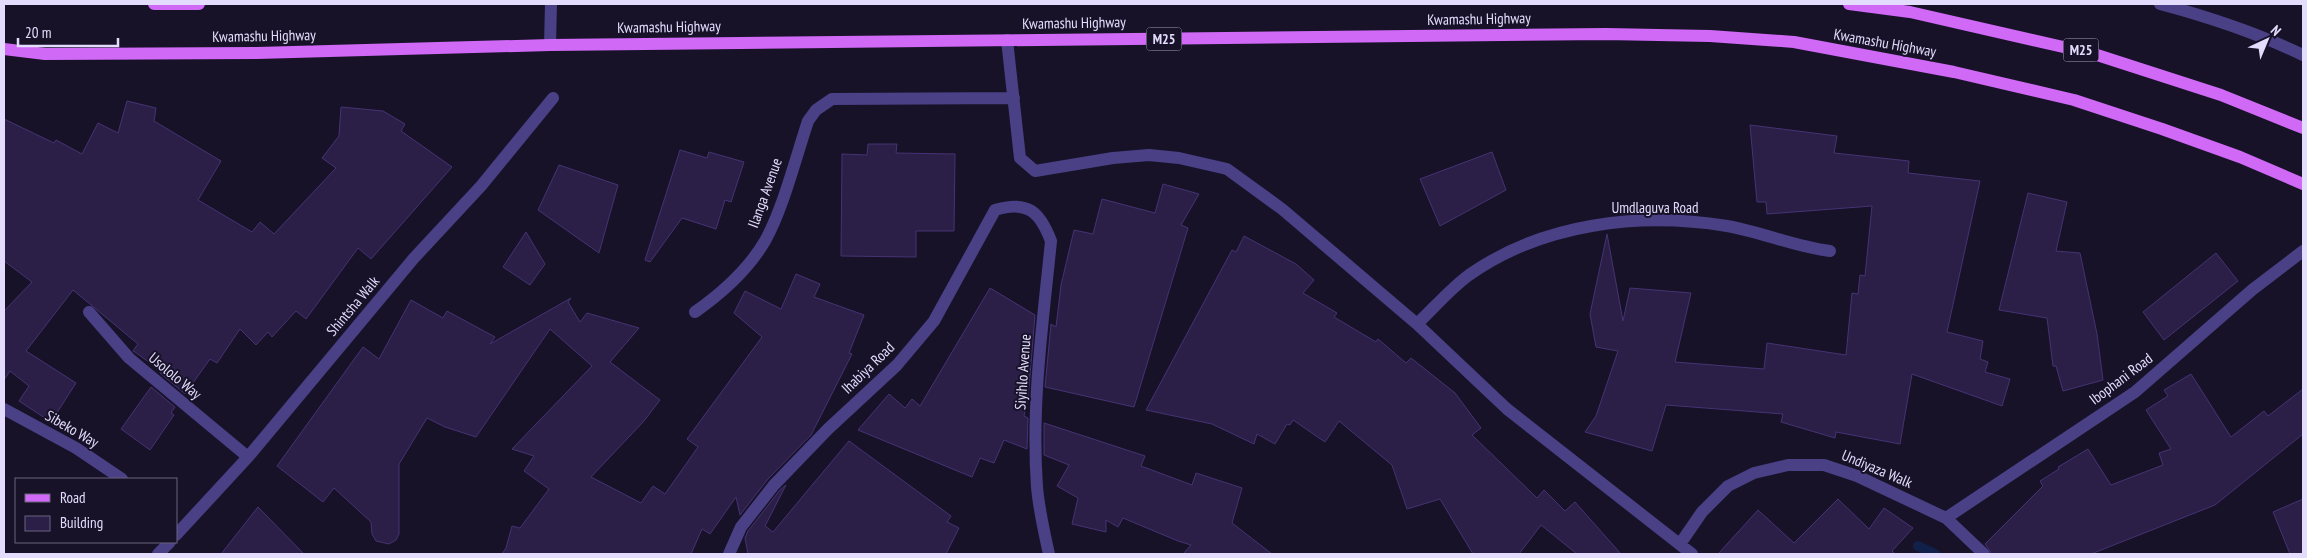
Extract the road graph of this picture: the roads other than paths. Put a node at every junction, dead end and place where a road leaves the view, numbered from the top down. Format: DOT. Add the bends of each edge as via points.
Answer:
graph roads {
  1 [pos="154,4"];
  2 [pos="199,4"];
  3 [pos="551,4"];
  4 [pos="1849,4"];
  5 [pos="2160,4"];
  6 [pos="1008,40"];
  7 [pos="550,45"];
  8 [pos="4,49"];
  9 [pos="2303,55"];
  10 [pos="553,98"];
  11 [pos="1014,98"];
  12 [pos="2303,128"];
  13 [pos="2303,184"];
  14 [pos="1020,207"];
  15 [pos="1830,251"];
  16 [pos="2303,251"];
  17 [pos="89,312"];
  18 [pos="696,312"];
  19 [pos="1417,324"];
  20 [pos="4,409"];
  21 [pos="248,457"];
  22 [pos="121,478"];
  23 [pos="1946,518"];
  24 [pos="178,530"];
  25 [pos="169,543"];
  26 [pos="1680,544"];
  27 [pos="158,554"];
  28 [pos="728,554"];
  29 [pos="1049,554"];
  30 [pos="1691,554"];
  31 [pos="1984,554"];
  1 -- 2 [label="main road"];
  3 -- 7 [label="street"];
  4 -- 12 [label="main road, M25" via="1910,12 2094,54 2221,95"];
  5 -- 9 [label="street" via="2216,19"];
  6 -- 7 [label="main road, Kwamashu Highway / M25"];
  6 -- 11 [label="street"];
  6 -- 13 [label="main road, Kwamashu Highway / M25" via="1606,34 1794,42 1954,72 2074,100 2162,129"];
  7 -- 8 [label="main road, Kwamashu Highway / M25" via="248,53 45,54"];
  10 -- 21 [label="street, Shintsha Walk"];
  11 -- 18 [label="street, Ilanga Avenue" via="832,99 816,110 808,121 764,242 737,277"];
  11 -- 19 [label="street" via="1020,158 1035,172 1149,155 1227,169 1282,209"];
  14 -- 28 [label="street, Ihabiya Road" via="995,210 934,321 897,365 828,428 774,485 741,527"];
  14 -- 29 [label="street, Siyihlo Avenue" via="1035,213 1044,222 1051,241 1038,367 1035,440 1040,512"];
  15 -- 19 [label="street, Umdlaguva Road" via="1728,226 1642,221 1598,224 1541,238 1495,259 1454,288"];
  16 -- 23 [label="street, Ibophani Road" via="2252,290 2135,392"];
  17 -- 21 [label="street, Usololo Way" via="129,358"];
  19 -- 26 [label="street" via="1508,409"];
  20 -- 22 [label="street, Sibeko Way" via="76,448"];
  21 -- 24 [label="street, Shintsha Walk"];
  23 -- 26 [label="street, Undiyaza Walk" via="1857,476 1824,465 1788,465 1754,473 1728,486 1702,512"];
  23 -- 31 [label="street, Undiyaza Walk"];
  25 -- 27 [label="street"];
  26 -- 30 [label="street"];
}
